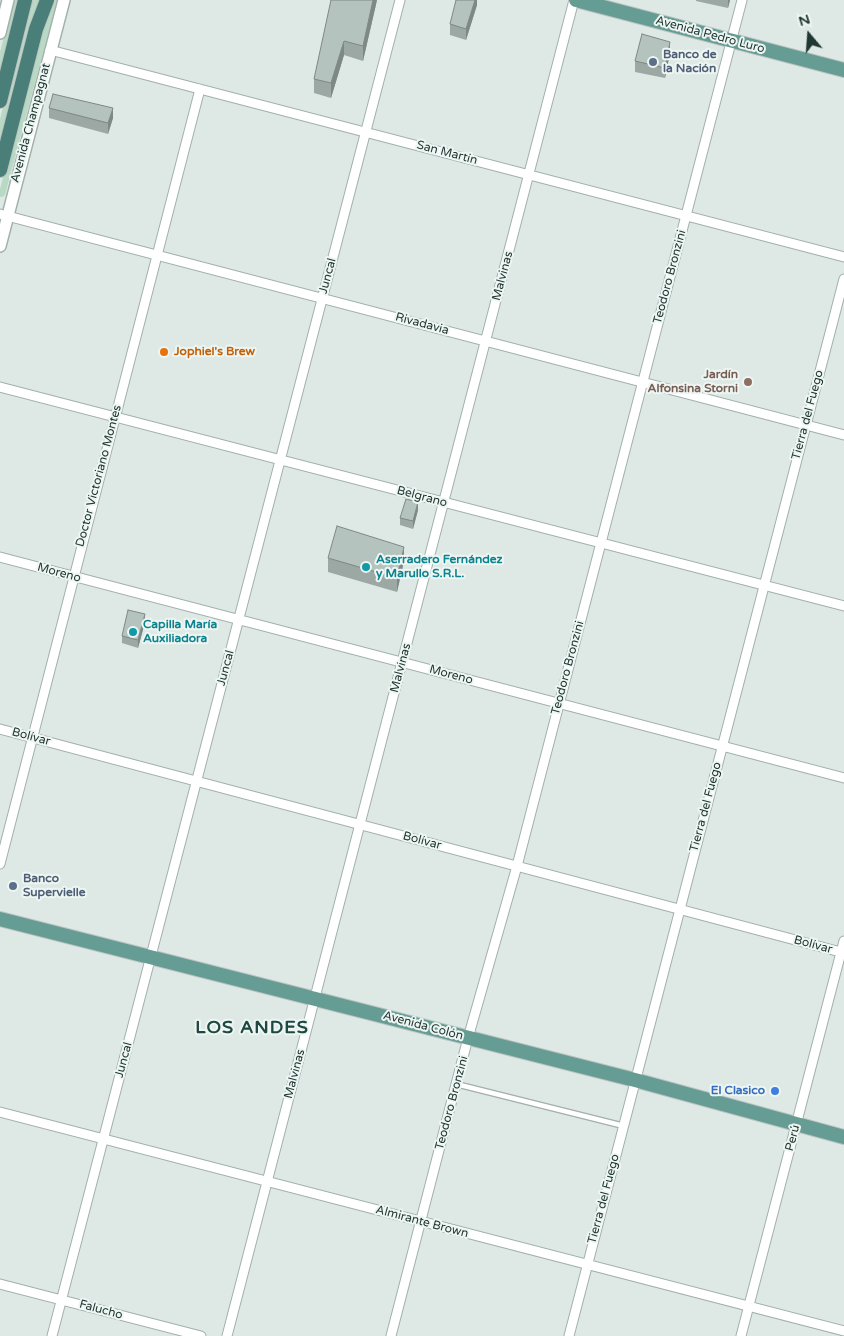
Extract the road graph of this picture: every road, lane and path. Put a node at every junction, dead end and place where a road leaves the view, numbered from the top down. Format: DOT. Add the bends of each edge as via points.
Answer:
graph roads {
  1 [pos="8,0"];
  2 [pos="26,0"];
  3 [pos="47,0"];
  4 [pos="64,0"];
  5 [pos="400,0"];
  6 [pos="575,0"];
  7 [pos="742,0"];
  8 [pos="0,33"];
  9 [pos="732,40"];
  10 [pos="50,50"];
  11 [pos="844,70"];
  12 [pos="200,89"];
  13 [pos="0,101"];
  14 [pos="366,132"];
  15 [pos="0,170"];
  16 [pos="529,175"];
  17 [pos="3,215"];
  18 [pos="686,216"];
  19 [pos="0,246"];
  20 [pos="157,255"];
  21 [pos="844,257"];
  22 [pos="844,279"];
  23 [pos="322,298"];
  24 [pos="486,341"];
  25 [pos="643,382"];
  26 [pos="0,388"];
  27 [pos="114,417"];
  28 [pos="806,425"];
  29 [pos="844,435"];
  30 [pos="280,460"];
  31 [pos="444,502"];
  32 [pos="601,543"];
  33 [pos="0,557"];
  34 [pos="73,576"];
  35 [pos="764,585"];
  36 [pos="844,606"];
  37 [pos="239,620"];
  38 [pos="402,662"];
  39 [pos="559,703"];
  40 [pos="0,729"];
  41 [pos="31,737"];
  42 [pos="722,746"];
  43 [pos="844,778"];
  44 [pos="197,781"];
  45 [pos="360,824"];
  46 [pos="0,864"];
  47 [pos="517,866"];
  48 [pos="680,909"];
  49 [pos="0,919"];
  50 [pos="844,940"];
  51 [pos="842,952"];
  52 [pos="150,958"];
  53 [pos="315,998"];
  54 [pos="468,1038"];
  55 [pos="635,1080"];
  56 [pos="456,1084"];
  57 [pos="0,1112"];
  58 [pos="796,1124"];
  59 [pos="624,1126"];
  60 [pos="844,1137"];
  61 [pos="103,1139"];
  62 [pos="267,1182"];
  63 [pos="421,1222"];
  64 [pos="587,1265"];
  65 [pos="0,1284"];
  66 [pos="61,1300"];
  67 [pos="749,1306"];
  68 [pos="844,1331"];
  69 [pos="52,1336"];
  70 [pos="201,1336"];
  71 [pos="227,1336"];
  72 [pos="391,1336"];
  73 [pos="569,1336"];
  74 [pos="741,1336"];
  1 -- 8 [label="street"];
  2 -- 13 [label="highway"];
  3 -- 15 [label="highway, Avenida Champagnat" via="36,29"];
  4 -- 10 [label="street, Avenida Champagnat"];
  5 -- 14 [label="street, Juncal"];
  6 -- 9 [label="main road, Avenida Pedro Luro"];
  6 -- 16 [label="street, Malvinas"];
  7 -- 9 [label="street, Teodoro Bronzini"];
  9 -- 11 [label="main road, Avenida Pedro Luro"];
  9 -- 18 [label="street, Teodoro Bronzini"];
  10 -- 12 [label="street, San Martín"];
  10 -- 17 [label="street, Avenida Champagnat"];
  12 -- 14 [label="street, San Martín"];
  12 -- 20 [label="street, Doctor Victoriano Montes"];
  14 -- 16 [label="street, San Martín"];
  14 -- 23 [label="street, Juncal"];
  16 -- 18 [label="street, San Martín"];
  16 -- 24 [label="street, Malvinas"];
  17 -- 19 [label="street, Avenida Champagnat"];
  17 -- 20 [label="street, Rivadavia"];
  18 -- 21 [label="street, San Martín"];
  18 -- 25 [label="street, Teodoro Bronzini"];
  20 -- 23 [label="street, Rivadavia"];
  20 -- 27 [label="street, Doctor Victoriano Montes"];
  22 -- 28 [label="street, Tierra del Fuego"];
  23 -- 24 [label="street, Rivadavia"];
  23 -- 30 [label="street, Juncal"];
  24 -- 25 [label="street, Rivadavia"];
  24 -- 31 [label="street, Malvinas"];
  25 -- 28 [label="street, Rivadavia"];
  25 -- 32 [label="street, Teodoro Bronzini"];
  26 -- 27 [label="street, Belgrano"];
  27 -- 30 [label="street, Belgrano"];
  27 -- 34 [label="street, Doctor Victoriano Montes"];
  28 -- 29 [label="street, Rivadavia"];
  28 -- 35 [label="street, Tierra del Fuego"];
  30 -- 31 [label="street, Belgrano"];
  30 -- 37 [label="street, Juncal"];
  31 -- 32 [label="street, Belgrano"];
  31 -- 38 [label="street, Malvinas"];
  32 -- 35 [label="street, Belgrano"];
  32 -- 39 [label="street, Teodoro Bronzini"];
  33 -- 34 [label="street, Moreno"];
  34 -- 37 [label="street, Moreno"];
  34 -- 41 [label="street, Doctor Victoriano Montes"];
  35 -- 36 [label="street, Belgrano"];
  35 -- 42 [label="street, Tierra del Fuego"];
  37 -- 38 [label="street, Moreno"];
  37 -- 44 [label="street, Juncal"];
  38 -- 39 [label="street, Moreno"];
  38 -- 45 [label="street, Malvinas"];
  39 -- 42 [label="street, Moreno"];
  39 -- 47 [label="street, Teodoro Bronzini"];
  40 -- 41 [label="street, Bolívar"];
  41 -- 44 [label="street, Bolívar"];
  41 -- 46 [label="street, Doctor Victoriano Montes"];
  42 -- 43 [label="street, Moreno"];
  42 -- 48 [label="street, Tierra del Fuego"];
  44 -- 45 [label="street, Bolívar"];
  44 -- 52 [label="street, Juncal"];
  45 -- 47 [label="street, Bolívar"];
  45 -- 53 [label="street, Malvinas"];
  47 -- 48 [label="street, Bolívar"];
  47 -- 54 [label="street, Teodoro Bronzini"];
  48 -- 51 [label="street, Bolívar"];
  48 -- 55 [label="street, Tierra del Fuego"];
  49 -- 52 [label="main road, Avenida Colón"];
  50 -- 51 [label="street, Perú"];
  51 -- 58 [label="street, Perú"];
  52 -- 53 [label="main road, Avenida Colón"];
  52 -- 61 [label="street, Juncal"];
  53 -- 54 [label="main road, Avenida Colón"];
  53 -- 62 [label="street, Malvinas"];
  54 -- 55 [label="main road, Avenida Colón"];
  54 -- 56 [label="street, Teodoro Bronzini"];
  55 -- 58 [label="main road, Avenida Colón"];
  55 -- 59 [label="street, Tierra del Fuego"];
  56 -- 59 [label="lane"];
  56 -- 63 [label="street, Teodoro Bronzini"];
  57 -- 61 [label="street, Almirante Brown"];
  58 -- 60 [label="main road, Avenida Colón"];
  58 -- 67 [label="street, Perú"];
  59 -- 64 [label="street, Tierra del Fuego"];
  61 -- 62 [label="street, Almirante Brown"];
  61 -- 66 [label="street, Juncal"];
  62 -- 63 [label="street, Almirante Brown"];
  62 -- 71 [label="street, Malvinas"];
  63 -- 64 [label="street, Almirante Brown"];
  63 -- 72 [label="street, Teodoro Bronzini"];
  64 -- 67 [label="street, Almirante Brown"];
  64 -- 73 [label="street, Tierra del Fuego"];
  65 -- 66 [label="street, Falucho"];
  66 -- 69 [label="street, Juncal"];
  66 -- 70 [label="street, Falucho"];
  67 -- 68 [label="street, Almirante Brown"];
  67 -- 74 [label="street, Perú"];
}
